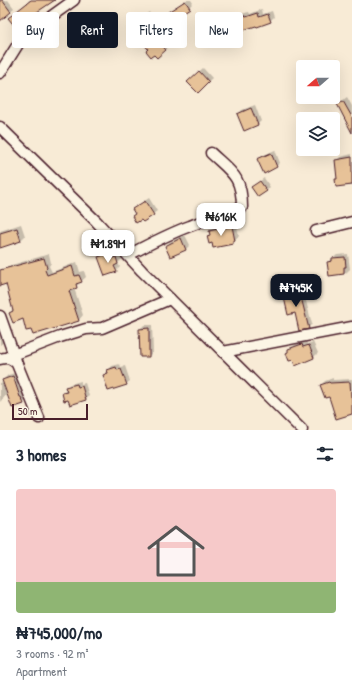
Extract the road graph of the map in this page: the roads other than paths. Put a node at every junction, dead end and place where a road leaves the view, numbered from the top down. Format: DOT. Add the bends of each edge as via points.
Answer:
graph roads {
  1 [pos="74,0"];
  2 [pos="0,73"];
  3 [pos="0,127"];
  4 [pos="211,153"];
  5 [pos="352,222"];
  6 [pos="316,231"];
  7 [pos="128,255"];
  8 [pos="159,288"];
  9 [pos="170,299"];
  10 [pos="155,306"];
  11 [pos="0,316"];
  12 [pos="352,327"];
  13 [pos="223,352"];
  14 [pos="10,359"];
  15 [pos="39,418"];
  16 [pos="302,430"];
  1 -- 2 [label="street" via="20,40"];
  3 -- 7 [label="street"];
  4 -- 7 [label="street" via="232,171 242,192 242,207 190,226"];
  5 -- 6 [label="street"];
  7 -- 8 [label="street"];
  8 -- 9 [label="street"];
  8 -- 10 [label="street" via="160,297"];
  9 -- 10 [label="street"];
  9 -- 13 [label="street"];
  10 -- 14 [label="street" via="102,328 86,328 60,337"];
  11 -- 14 [label="street"];
  12 -- 13 [label="street"];
  13 -- 16 [label="street"];
  14 -- 15 [label="street"];
}
